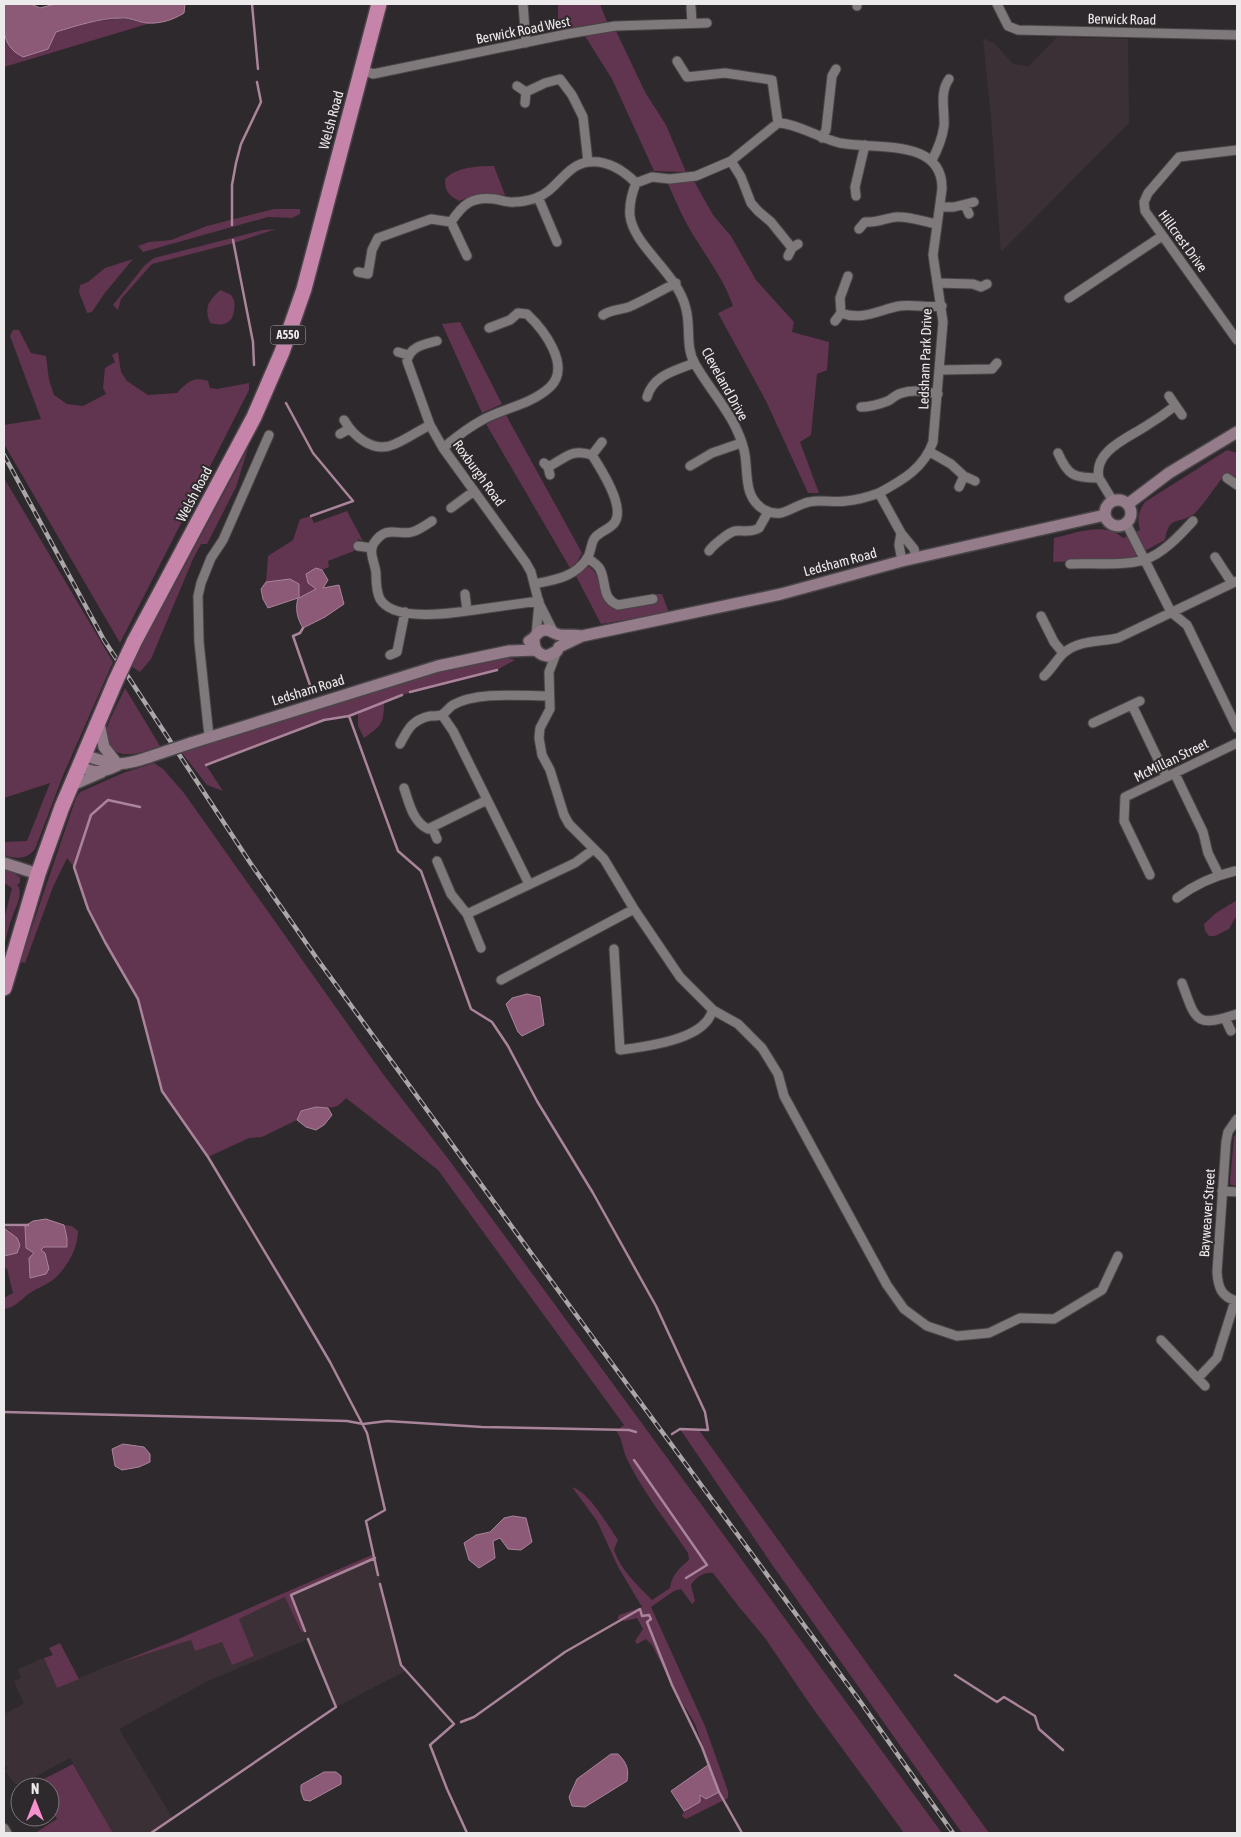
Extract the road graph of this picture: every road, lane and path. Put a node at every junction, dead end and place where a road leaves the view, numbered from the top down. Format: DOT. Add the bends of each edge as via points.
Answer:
graph roads {
  1 [pos="379,4"];
  2 [pos="523,4"];
  3 [pos="997,4"];
  4 [pos="691,7"];
  5 [pos="692,23"];
  6 [pos="707,23"];
  7 [pos="1237,34"];
  8 [pos="526,43"];
  9 [pos="677,61"];
  10 [pos="362,69"];
  11 [pos="562,70"];
  12 [pos="831,72"];
  13 [pos="560,79"];
  14 [pos="943,82"];
  15 [pos="516,86"];
  16 [pos="526,92"];
  17 [pos="525,102"];
  18 [pos="778,123"];
  19 [pos="822,138"];
  20 [pos="865,145"];
  21 [pos="1237,150"];
  22 [pos="932,160"];
  23 [pos="731,161"];
  24 [pos="588,162"];
  25 [pos="636,183"];
  26 [pos="852,192"];
  27 [pos="538,197"];
  28 [pos="940,207"];
  29 [pos="970,214"];
  30 [pos="451,222"];
  31 [pos="861,223"];
  32 [pos="937,224"];
  33 [pos="1162,236"];
  34 [pos="557,242"];
  35 [pos="793,249"];
  36 [pos="466,256"];
  37 [pos="367,274"];
  38 [pos="848,276"];
  39 [pos="676,283"];
  40 [pos="937,283"];
  41 [pos="983,288"];
  42 [pos="1069,298"];
  43 [pos="942,306"];
  44 [pos="605,310"];
  45 [pos="841,313"];
  46 [pos="835,321"];
  47 [pos="489,328"];
  48 [pos="1237,340"];
  49 [pos="437,341"];
  50 [pos="398,352"];
  51 [pos="408,355"];
  52 [pos="694,363"];
  53 [pos="997,363"];
  54 [pos="940,370"];
  55 [pos="646,390"];
  56 [pos="938,394"];
  57 [pos="1169,396"];
  58 [pos="1175,406"];
  59 [pos="1182,415"];
  60 [pos="868,417"];
  61 [pos="344,420"];
  62 [pos="430,426"];
  63 [pos="349,429"];
  64 [pos="1237,432"];
  65 [pos="269,434"];
  66 [pos="340,434"];
  67 [pos="602,442"];
  68 [pos="741,443"];
  69 [pos="443,448"];
  70 [pos="930,452"];
  71 [pos="1058,453"];
  72 [pos="592,455"];
  73 [pos="688,467"];
  74 [pos="547,469"];
  75 [pos="964,476"];
  76 [pos="1099,478"];
  77 [pos="1226,478"];
  78 [pos="975,481"];
  79 [pos="1237,485"];
  80 [pos="960,487"];
  81 [pos="474,490"];
  82 [pos="879,493"];
  83 [pos="1113,501"];
  84 [pos="1128,504"];
  85 [pos="451,508"];
  86 [pos="768,512"];
  87 [pos="1105,515"];
  88 [pos="432,521"];
  89 [pos="1193,521"];
  90 [pos="1126,523"];
  91 [pos="901,533"];
  92 [pos="707,538"];
  93 [pos="716,543"];
  94 [pos="358,546"];
  95 [pos="372,548"];
  96 [pos="709,551"];
  97 [pos="916,557"];
  98 [pos="1215,557"];
  99 [pos="588,558"];
  100 [pos="1145,560"];
  101 [pos="902,561"];
  102 [pos="1070,564"];
  103 [pos="1235,582"];
  104 [pos="534,584"];
  105 [pos="466,594"];
  106 [pos="653,599"];
  107 [pos="539,602"];
  108 [pos="467,611"];
  109 [pos="405,612"];
  110 [pos="1171,612"];
  111 [pos="1041,616"];
  112 [pos="555,633"];
  113 [pos="582,636"];
  114 [pos="536,644"];
  115 [pos="558,649"];
  116 [pos="1063,653"];
  117 [pos="396,655"];
  118 [pos="549,672"];
  119 [pos="1044,676"];
  120 [pos="550,696"];
  121 [pos="1140,701"];
  122 [pos="1132,705"];
  123 [pos="442,715"];
  124 [pos="98,719"];
  125 [pos="1093,723"];
  126 [pos="1237,728"];
  127 [pos="210,736"];
  128 [pos="1237,743"];
  129 [pos="400,744"];
  130 [pos="81,760"];
  131 [pos="118,765"];
  132 [pos="102,772"];
  133 [pos="1170,775"];
  134 [pos="70,786"];
  135 [pos="404,788"];
  136 [pos="487,800"];
  137 [pos="432,827"];
  138 [pos="437,839"];
  139 [pos="594,849"];
  140 [pos="437,861"];
  141 [pos="4,863"];
  142 [pos="1235,871"];
  143 [pos="38,874"];
  144 [pos="1150,875"];
  145 [pos="1219,875"];
  146 [pos="529,884"];
  147 [pos="1177,898"];
  148 [pos="634,909"];
  149 [pos="467,914"];
  150 [pos="481,948"];
  151 [pos="614,949"];
  152 [pos="502,980"];
  153 [pos="1182,983"];
  154 [pos="4,988"];
  155 [pos="713,1010"];
  156 [pos="1237,1014"];
  157 [pos="1226,1018"];
  158 [pos="1230,1031"];
  159 [pos="1237,1120"];
  160 [pos="1222,1191"];
  161 [pos="1237,1192"];
  162 [pos="1118,1256"];
  163 [pos="1236,1301"];
  164 [pos="1161,1340"];
  165 [pos="1198,1378"];
  166 [pos="1205,1386"];
  167 [pos="4,1828"];
  168 [pos="7,1833"];
  1 -- 10 [label="highway, Welsh Road / A550"];
  2 -- 8 [label="street"];
  3 -- 7 [label="street, Berwick Road" via="1008,26 1018,30"];
  4 -- 5 [label="street"];
  5 -- 6 [label="street, Berwick Road West"];
  5 -- 8 [label="street, Berwick Road West" via="615,26"];
  8 -- 10 [label="street, Berwick Road West" via="373,74"];
  9 -- 18 [label="street" via="687,77 726,73 772,80"];
  10 -- 124 [label="highway, Welsh Road / A550, bridge" via="304,289 282,352 254,417 134,642"];
  11 -- 13 [label="street"];
  12 -- 19 [label="street" via="826,130"];
  13 -- 16 [label="street"];
  13 -- 24 [label="street" via="583,117"];
  14 -- 22 [label="street" via="944,124 939,148"];
  15 -- 16 [label="street"];
  16 -- 17 [label="street"];
  18 -- 19 [label="street" via="794,125"];
  18 -- 23 [label="street"];
  19 -- 20 [label="street"];
  20 -- 22 [label="street" via="895,148"];
  20 -- 26 [label="street"];
  21 -- 33 [label="street, Hillcrest Drive" via="1183,155 1176,160 1144,202 1145,212"];
  22 -- 28 [label="street, Ledsham Park Drive" via="942,178"];
  23 -- 25 [label="street" via="696,176 652,177"];
  23 -- 35 [label="street" via="751,203"];
  24 -- 25 [label="street" via="614,165"];
  24 -- 27 [label="street" via="570,169 558,184"];
  25 -- 39 [label="street, Cleveland Drive" via="630,208 633,226 638,237"];
  27 -- 30 [label="street" via="514,202 482,198 461,208"];
  27 -- 34 [label="street"];
  28 -- 29 [label="street" via="970,204"];
  28 -- 32 [label="street, Ledsham Park Drive"];
  30 -- 36 [label="street"];
  30 -- 37 [label="street" via="431,219 378,238"];
  31 -- 32 [label="street" via="901,217"];
  32 -- 40 [label="street, Ledsham Park Drive" via="933,255"];
  33 -- 42 [label="street"];
  33 -- 48 [label="street, Hillcrest Drive"];
  38 -- 45 [label="street" via="840,298"];
  39 -- 44 [label="street" via="614,312"];
  39 -- 52 [label="street, Cleveland Drive" via="686,309 688,341"];
  40 -- 41 [label="street" via="973,284"];
  40 -- 43 [label="street, Ledsham Park Drive"];
  43 -- 45 [label="street" via="900,306 864,316"];
  43 -- 54 [label="street, Ledsham Park Drive"];
  45 -- 46 [label="street"];
  47 -- 69 [label="street" via="527,309 556,353 557,371 552,386 486,418"];
  49 -- 51 [label="street" via="418,347"];
  50 -- 51 [label="street"];
  51 -- 62 [label="street, Roxburgh Road" via="407,361"];
  52 -- 55 [label="street" via="662,376"];
  52 -- 68 [label="street, Cleveland Drive" via="721,402"];
  53 -- 54 [label="street" via="986,370"];
  54 -- 56 [label="street, Ledsham Park Drive"];
  56 -- 60 [label="street" via="918,390 900,393 884,402 864,407"];
  56 -- 70 [label="street, Ledsham Park Drive" via="936,427"];
  57 -- 58 [label="street"];
  58 -- 59 [label="street"];
  58 -- 76 [label="street" via="1105,455 1097,472"];
  61 -- 63 [label="street"];
  62 -- 63 [label="street" via="395,445 379,447 365,443"];
  62 -- 69 [label="street, Roxburgh Road"];
  63 -- 66 [label="street"];
  64 -- 84 [label="main road" via="1169,473"];
  65 -- 127 [label="street" via="223,540 200,583 199,642"];
  67 -- 72 [label="street"];
  68 -- 73 [label="street" via="712,453"];
  68 -- 86 [label="street, Cleveland Drive" via="750,493"];
  69 -- 81 [label="street, Roxburgh Road"];
  70 -- 75 [label="street"];
  70 -- 82 [label="street, Ledsham Park Drive" via="916,470"];
  71 -- 76 [label="street" via="1068,472 1075,476"];
  72 -- 74 [label="street" via="574,452"];
  72 -- 99 [label="street" via="616,499 618,511 612,526 594,539"];
  75 -- 78 [label="street"];
  75 -- 80 [label="street"];
  76 -- 83 [label="street"];
  77 -- 79 [label="street"];
  81 -- 85 [label="street"];
  81 -- 104 [label="street, Roxburgh Road" via="526,563"];
  82 -- 86 [label="street" via="863,499 808,502 781,513"];
  82 -- 91 [label="street"];
  83 -- 84 [label="main road" via="1121,500"];
  83 -- 87 [label="main road" via="1106,507"];
  84 -- 90 [label="main road" via="1131,515"];
  86 -- 93 [label="street" via="759,528 735,531"];
  87 -- 90 [label="main road" via="1113,524"];
  87 -- 97 [label="main road, Ledsham Road"];
  88 -- 95 [label="street" via="414,532 388,532"];
  89 -- 100 [label="street" via="1166,547"];
  90 -- 100 [label="street"];
  91 -- 97 [label="street" via="914,549"];
  91 -- 101 [label="street"];
  92 -- 93 [label="street"];
  93 -- 96 [label="street"];
  94 -- 95 [label="street"];
  95 -- 109 [label="street" via="378,596 386,605"];
  97 -- 101 [label="main road, Ledsham Road"];
  98 -- 103 [label="street"];
  99 -- 104 [label="street" via="563,578"];
  99 -- 106 [label="street" via="600,571 605,593 613,603"];
  100 -- 102 [label="street"];
  100 -- 110 [label="street"];
  101 -- 113 [label="main road, Ledsham Road" via="781,594"];
  103 -- 110 [label="street"];
  104 -- 107 [label="street, Roxburgh Road"];
  105 -- 108 [label="street"];
  107 -- 108 [label="street"];
  107 -- 112 [label="street, Roxburgh Road"];
  107 -- 114 [label="street, Roxburgh Road"];
  108 -- 109 [label="street" via="442,615"];
  109 -- 117 [label="street"];
  110 -- 116 [label="street" via="1118,638 1081,643"];
  110 -- 126 [label="street" via="1186,625"];
  111 -- 116 [label="street"];
  112 -- 113 [label="main road, Ledsham Road"];
  112 -- 114 [label="main road, Ledsham Road" via="544,630"];
  112 -- 115 [label="main road" via="559,638"];
  113 -- 115 [label="main road, Ledsham Road"];
  114 -- 115 [label="main road, Ledsham Road" via="548,656"];
  114 -- 118 [label="street"];
  114 -- 127 [label="main road, Ledsham Road" via="438,666"];
  115 -- 118 [label="street"];
  116 -- 119 [label="street"];
  118 -- 120 [label="street"];
  120 -- 123 [label="street" via="483,696 453,705"];
  120 -- 139 [label="street" via="550,709 538,738 542,754 567,820"];
  121 -- 122 [label="street"];
  122 -- 125 [label="street"];
  122 -- 133 [label="street"];
  123 -- 129 [label="street" via="417,721 409,727"];
  123 -- 136 [label="street"];
  124 -- 130 [label="highway, Welsh Road / A550"];
  124 -- 131 [label="main road" via="104,746"];
  127 -- 131 [label="main road, Ledsham Road, bridge"];
  128 -- 133 [label="street, McMillan Street"];
  130 -- 131 [label="main road"];
  130 -- 132 [label="main road" via="86,770"];
  130 -- 134 [label="highway, Welsh Road / A550"];
  131 -- 132 [label="main road, Ledsham Road"];
  132 -- 134 [label="main road, Ledsham Road"];
  133 -- 144 [label="street, McMillan Street" via="1125,797 1124,821"];
  133 -- 145 [label="street" via="1203,832 1208,853"];
  134 -- 143 [label="highway, Welsh Road / A550"];
  135 -- 137 [label="street" via="414,817 424,828"];
  136 -- 137 [label="street"];
  136 -- 146 [label="street"];
  137 -- 138 [label="street"];
  139 -- 146 [label="street" via="575,863"];
  139 -- 148 [label="street" via="604,859"];
  140 -- 149 [label="street" via="451,894"];
  141 -- 143 [label="main road"];
  142 -- 145 [label="street"];
  143 -- 154 [label="highway, Welsh Road / A550"];
  145 -- 147 [label="street"];
  146 -- 149 [label="street"];
  148 -- 152 [label="street"];
  148 -- 155 [label="street" via="680,977"];
  149 -- 150 [label="street"];
  151 -- 155 [label="street" via="620,1050 652,1046 693,1032 706,1023"];
  153 -- 157 [label="street" via="1197,1018 1208,1022"];
  155 -- 162 [label="street" via="738,1024 762,1048 778,1074 784,1096 887,1285 904,1309 927,1326 957,1336 989,1332 1020,1318 1054,1319 1102,1290"];
  156 -- 157 [label="street"];
  157 -- 158 [label="street"];
  159 -- 160 [label="street, Bayweaver Street" via="1228,1132"];
  160 -- 161 [label="street"];
  160 -- 163 [label="street, Bayweaver Street" via="1217,1283 1221,1292"];
  163 -- 165 [label="street" via="1217,1358"];
  164 -- 165 [label="street"];
  165 -- 166 [label="street"];
  167 -- 168 [label="street"];
}
